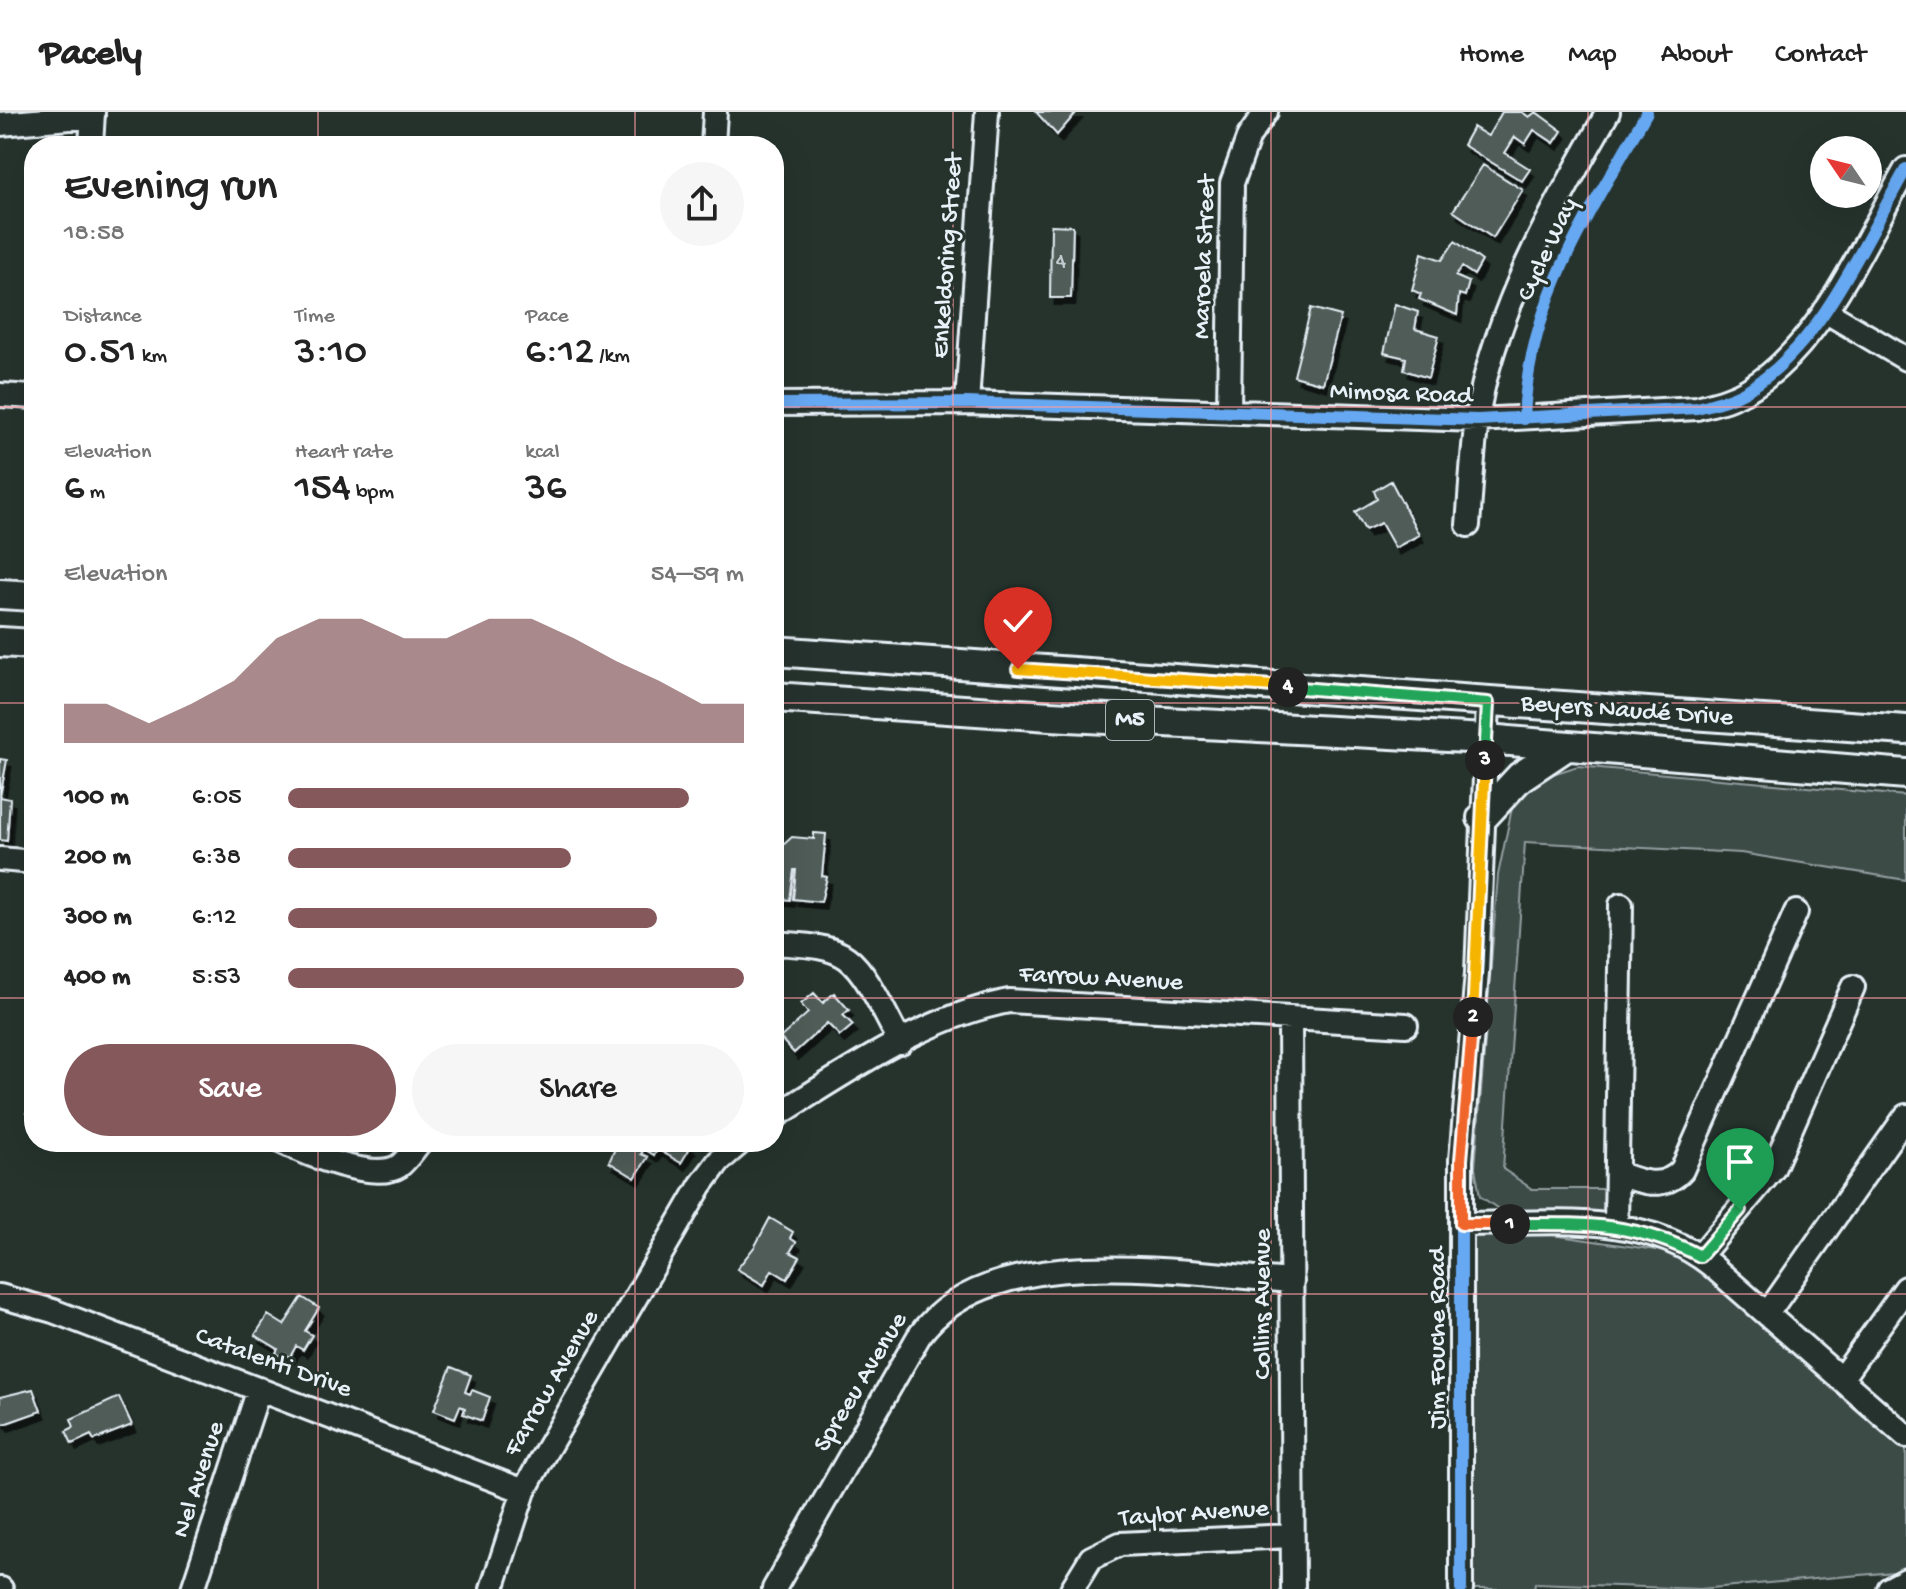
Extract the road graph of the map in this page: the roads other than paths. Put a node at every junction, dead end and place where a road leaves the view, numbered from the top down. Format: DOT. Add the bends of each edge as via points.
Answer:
graph roads {
  1 [pos="715,112"];
  2 [pos="987,112"];
  3 [pos="1266,112"];
  4 [pos="1608,112"];
  5 [pos="93,114"];
  6 [pos="0,124"];
  7 [pos="92,136"];
  8 [pos="714,136"];
  9 [pos="1906,169"];
  10 [pos="1825,311"];
  11 [pos="1906,359"];
  12 [pos="0,395"];
  13 [pos="24,396"];
  14 [pos="967,403"];
  15 [pos="784,404"];
  16 [pos="1229,412"];
  17 [pos="1478,420"];
  18 [pos="1468,525"];
  19 [pos="0,594"];
  20 [pos="24,595"];
  21 [pos="0,642"];
  22 [pos="24,643"];
  23 [pos="784,652"];
  24 [pos="784,698"];
  25 [pos="1488,703"];
  26 [pos="1906,730"];
  27 [pos="1486,739"];
  28 [pos="1565,747"];
  29 [pos="1906,774"];
  30 [pos="1482,818"];
  31 [pos="0,859"];
  32 [pos="24,861"];
  33 [pos="1621,905"];
  34 [pos="1796,912"];
  35 [pos="784,944"];
  36 [pos="1853,987"];
  37 [pos="1290,1018"];
  38 [pos="1406,1025"];
  39 [pos="901,1043"];
  40 [pos="784,1111"];
  41 [pos="1906,1116"];
  42 [pos="310,1152"];
  43 [pos="411,1152"];
  44 [pos="729,1152"];
  45 [pos="1617,1173"];
  46 [pos="1461,1224"];
  47 [pos="1616,1226"];
  48 [pos="1700,1256"];
  49 [pos="1292,1281"];
  50 [pos="1906,1288"];
  51 [pos="0,1296"];
  52 [pos="1767,1314"];
  53 [pos="1841,1379"];
  54 [pos="259,1389"];
  55 [pos="1904,1431"];
  56 [pos="524,1491"];
  57 [pos="1291,1536"];
  58 [pos="1906,1580"];
  59 [pos="193,1589"];
  60 [pos="492,1589"];
  61 [pos="774,1589"];
  62 [pos="1072,1589"];
  63 [pos="1293,1589"];
  64 [pos="1461,1589"];
  65 [pos="1889,1589"];
  1 -- 8 [label="street"];
  2 -- 14 [label="street, Enkeldoring Street"];
  3 -- 16 [label="street, Maroela Street" via="1249,136 1232,183"];
  4 -- 17 [label="street" via="1531,249 1503,319"];
  5 -- 6 [label="street"];
  5 -- 7 [label="street"];
  9 -- 10 [label="street, Mimosa Road"];
  10 -- 11 [label="street"];
  10 -- 17 [label="street, Mimosa Road" via="1775,369 1730,399 1683,409"];
  12 -- 13 [label="street"];
  14 -- 15 [label="street, Mimosa Road"];
  14 -- 16 [label="street, Mimosa Road"];
  16 -- 17 [label="street, Mimosa Road"];
  17 -- 18 [label="street"];
  19 -- 20 [label="main road"];
  21 -- 22 [label="main road"];
  23 -- 25 [label="main road, Beyers Naudé Drive / M5"];
  24 -- 27 [label="main road, Beyers Naudé Drive / M5"];
  25 -- 26 [label="main road, Beyers Naudé Drive / M5"];
  25 -- 27 [label="street, Jim Fouche Road"];
  27 -- 28 [label="main road, Beyers Naudé Drive / M5"];
  27 -- 30 [label="street, Jim Fouche Road"];
  28 -- 29 [label="main road, Beyers Naudé Drive / M5"];
  28 -- 30 [label="main road" via="1520,777"];
  30 -- 46 [label="street, Jim Fouche Road"];
  31 -- 32 [label="street"];
  33 -- 45 [label="street"];
  34 -- 45 [label="street" via="1682,1170 1664,1183"];
  35 -- 39 [label="street" via="847,958"];
  36 -- 48 [label="street" via="1773,1169"];
  37 -- 38 [label="street, Farrow Avenue"];
  37 -- 39 [label="street, Farrow Avenue" via="1009,1001 963,1013"];
  37 -- 49 [label="street, Collins Avenue"];
  39 -- 40 [label="street, Farrow Avenue"];
  41 -- 52 [label="street"];
  42 -- 43 [label="street" via="358,1169 385,1171 398,1167"];
  44 -- 56 [label="street, Farrow Avenue" via="701,1185"];
  45 -- 47 [label="street"];
  46 -- 47 [label="street"];
  46 -- 64 [label="street, Jim Fouche Road"];
  47 -- 48 [label="street" via="1663,1238"];
  48 -- 52 [label="street"];
  49 -- 57 [label="street, Collins Avenue"];
  49 -- 61 [label="street, Spreeu Avenue" via="1051,1269 997,1284 950,1305 919,1336"];
  50 -- 53 [label="street"];
  51 -- 54 [label="street, Catalenti Drive"];
  52 -- 53 [label="street"];
  53 -- 55 [label="street"];
  54 -- 56 [label="street, Catalenti Drive"];
  54 -- 59 [label="street, Nel Avenue"];
  56 -- 60 [label="street, Farrow Avenue"];
  57 -- 62 [label="street, Taylor Avenue" via="1120,1544 1091,1558"];
  57 -- 63 [label="street, Collins Avenue"];
  58 -- 65 [label="street"];
}
